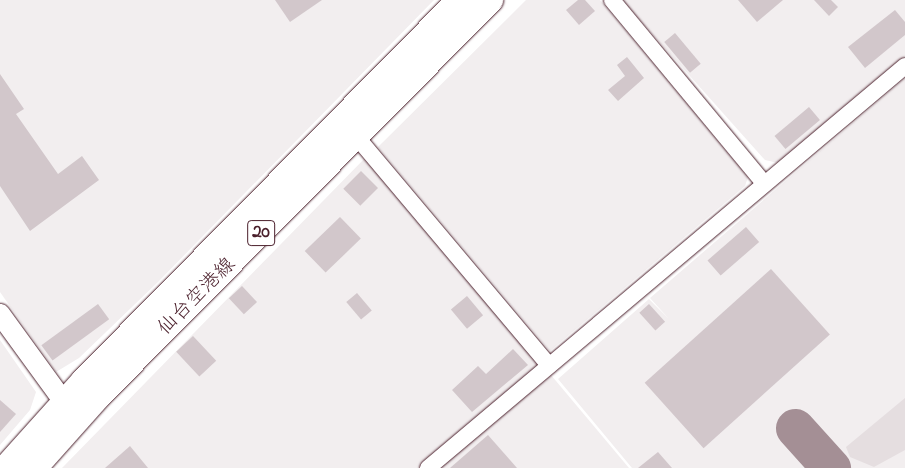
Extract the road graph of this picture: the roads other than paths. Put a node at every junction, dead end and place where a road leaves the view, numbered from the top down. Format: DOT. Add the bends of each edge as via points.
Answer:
graph roads {
  1 [pos="460,0"];
  2 [pos="490,0"];
  3 [pos="612,0"];
  4 [pos="905,66"];
  5 [pos="350,129"];
  6 [pos="764,183"];
  7 [pos="0,314"];
  8 [pos="550,365"];
  9 [pos="70,410"];
  10 [pos="6,468"];
  11 [pos="34,468"];
  12 [pos="428,468"];
  1 -- 5 [label="main road, 仙台空港線 / 20"];
  2 -- 5 [label="main road, 仙台空港線 / 20"];
  3 -- 6 [label="street"];
  4 -- 6 [label="street"];
  5 -- 8 [label="street"];
  5 -- 9 [label="main road, 仙台空港線 / 20"];
  6 -- 8 [label="street"];
  7 -- 9 [label="street"];
  8 -- 12 [label="street"];
  9 -- 10 [label="main road, 仙台空港線 / 20"];
  9 -- 11 [label="main road, 仙台空港線 / 20"];
}
